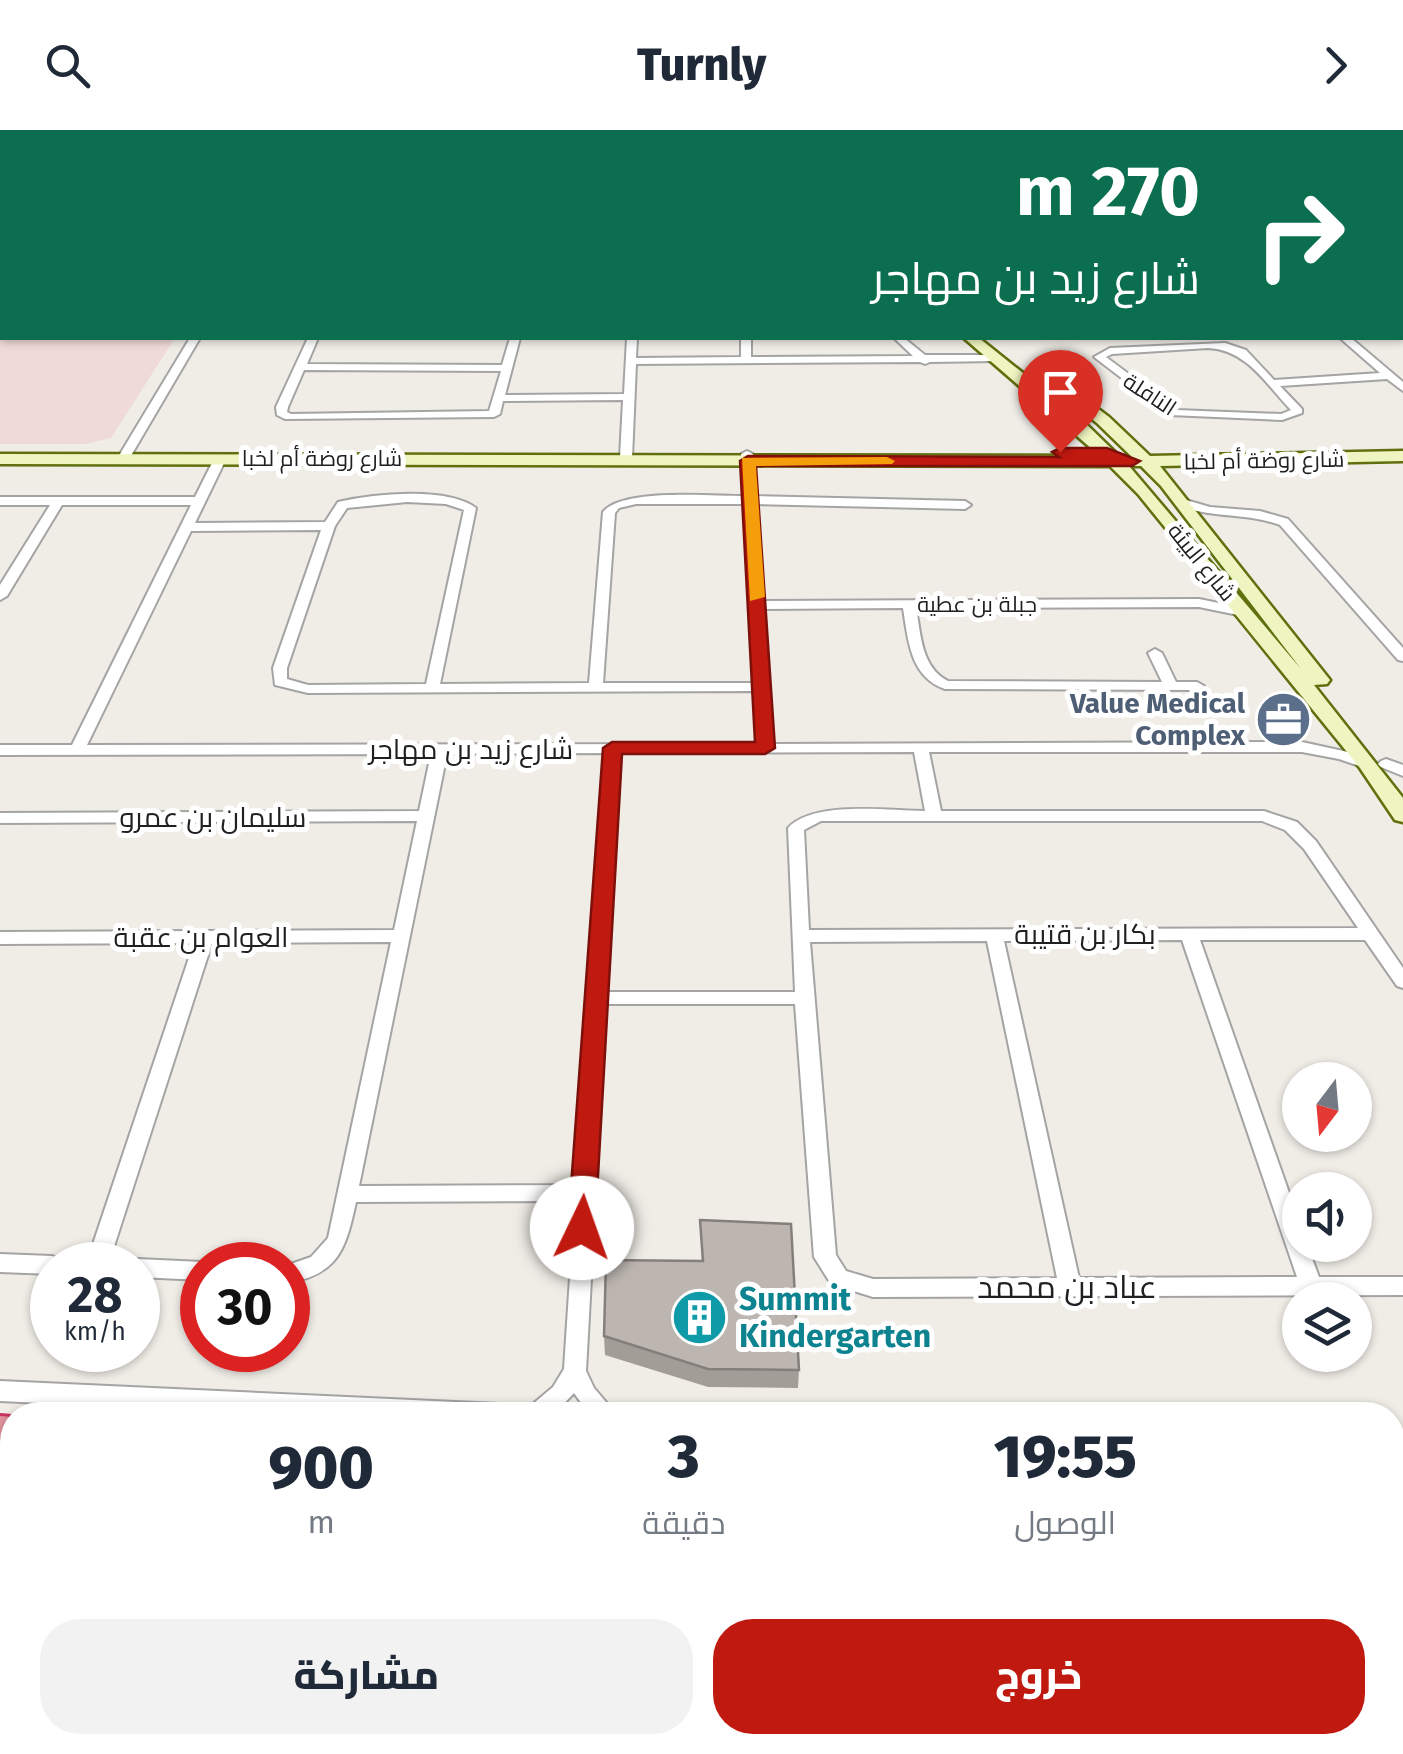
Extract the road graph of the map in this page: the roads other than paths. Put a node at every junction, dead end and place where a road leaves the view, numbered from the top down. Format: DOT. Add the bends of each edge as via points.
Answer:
graph roads {
  1 [pos="194,340"];
  2 [pos="312,340"];
  3 [pos="515,340"];
  4 [pos="632,340"];
  5 [pos="746,340"];
  6 [pos="901,340"];
  7 [pos="974,340"];
  8 [pos="997,340"];
  9 [pos="1348,340"];
  10 [pos="997,358"];
  11 [pos="630,361"];
  12 [pos="746,361"];
  13 [pos="925,361"];
  14 [pos="300,367"];
  15 [pos="508,368"];
  16 [pos="1389,376"];
  17 [pos="1272,383"];
  18 [pos="1403,388"];
  19 [pos="629,397"];
  20 [pos="502,398"];
  21 [pos="1103,420"];
  22 [pos="1077,424"];
  23 [pos="1403,452"];
  24 [pos="1209,453"];
  25 [pos="1056,457"];
  26 [pos="635,458"];
  27 [pos="747,458"];
  28 [pos="0,459"];
  29 [pos="123,459"];
  30 [pos="220,459"];
  31 [pos="1128,460"];
  32 [pos="1186,461"];
  33 [pos="1168,482"];
  34 [pos="750,500"];
  35 [pos="199,501"];
  36 [pos="0,502"];
  37 [pos="58,502"];
  38 [pos="1186,504"];
  39 [pos="964,505"];
  40 [pos="1230,515"];
  41 [pos="328,526"];
  42 [pos="186,527"];
  43 [pos="1206,530"];
  44 [pos="1220,583"];
  45 [pos="1252,592"];
  46 [pos="0,596"];
  47 [pos="1198,603"];
  48 [pos="756,604"];
  49 [pos="909,604"];
  50 [pos="1243,612"];
  51 [pos="1155,653"];
  52 [pos="1403,657"];
  53 [pos="1170,685"];
  54 [pos="1197,686"];
  55 [pos="762,687"];
  56 [pos="432,688"];
  57 [pos="596,688"];
  58 [pos="1333,723"];
  59 [pos="612,748"];
  60 [pos="765,748"];
  61 [pos="920,748"];
  62 [pos="1302,748"];
  63 [pos="440,749"];
  64 [pos="0,750"];
  65 [pos="76,750"];
  66 [pos="1385,767"];
  67 [pos="1403,786"];
  68 [pos="426,816"];
  69 [pos="934,816"];
  70 [pos="1403,816"];
  71 [pos="0,818"];
  72 [pos="1189,934"];
  73 [pos="1370,934"];
  74 [pos="994,935"];
  75 [pos="401,936"];
  76 [pos="800,936"];
  77 [pos="206,937"];
  78 [pos="0,938"];
  79 [pos="1403,982"];
  80 [pos="597,998"];
  81 [pos="804,998"];
  82 [pos="584,1193"];
  83 [pos="349,1194"];
  84 [pos="105,1242"];
  85 [pos="0,1263"];
  86 [pos="30,1264"];
  87 [pos="310,1269"];
  88 [pos="1310,1282"];
  89 [pos="1282,1286"];
  90 [pos="1372,1286"];
  91 [pos="1403,1286"];
  92 [pos="1070,1287"];
  93 [pos="574,1371"];
  94 [pos="0,1391"];
  95 [pos="238,1402"];
  96 [pos="551,1402"];
  97 [pos="593,1402"];
  1 -- 29 [label="street"];
  2 -- 14 [label="street"];
  3 -- 15 [label="street"];
  4 -- 11 [label="street"];
  5 -- 12 [label="street"];
  6 -- 13 [label="street"];
  7 -- 10 [label="street, شارع البيئة"];
  8 -- 21 [label="street, شارع البيئة"];
  9 -- 16 [label="street"];
  10 -- 13 [label="street"];
  10 -- 22 [label="street, شارع البيئة"];
  10 -- 31 [label="street" via="1026,373"];
  11 -- 12 [label="street"];
  11 -- 19 [label="street"];
  12 -- 13 [label="street"];
  14 -- 15 [label="street"];
  14 -- 20 [label="street" via="280,411 288,417 489,416"];
  15 -- 20 [label="street"];
  16 -- 17 [label="street"];
  16 -- 18 [label="street"];
  17 -- 17 [label="street, النافلة" via="1242,352 1225,346 1099,356 1169,410 1188,416 1295,414 1297,408"];
  19 -- 20 [label="street"];
  19 -- 26 [label="street"];
  21 -- 24 [label="street" via="1147,440"];
  21 -- 31 [label="street, شارع البيئة"];
  22 -- 25 [label="street" via="1075,441"];
  22 -- 31 [label="street, شارع البيئة"];
  23 -- 24 [label="street, شارع روضة أم لخبا"];
  23 -- 32 [label="street, شارع روضة أم لخبا"];
  24 -- 31 [label="street, شارع روضة أم لخبا"];
  25 -- 27 [label="street, شارع روضة أم لخبا"];
  25 -- 31 [label="street"];
  25 -- 31 [label="street, شارع روضة أم لخبا"];
  26 -- 27 [label="street, شارع روضة أم لخبا"];
  26 -- 30 [label="street, شارع روضة أم لخبا"];
  27 -- 34 [label="street"];
  28 -- 29 [label="street, شارع روضة أم لخبا"];
  29 -- 30 [label="street, شارع روضة أم لخبا"];
  30 -- 35 [label="street"];
  31 -- 32 [label="street, شارع روضة أم لخبا"];
  31 -- 33 [label="street, شارع البيئة"];
  31 -- 44 [label="street, شارع البيئة"];
  31 -- 45 [label="street"];
  32 -- 33 [label="street" via="1170,470"];
  33 -- 38 [label="street, شارع البيئة"];
  34 -- 39 [label="street"];
  34 -- 48 [label="street"];
  34 -- 57 [label="street" via="636,500 612,508"];
  35 -- 37 [label="street"];
  35 -- 42 [label="street"];
  36 -- 37 [label="street"];
  37 -- 46 [label="street"];
  38 -- 40 [label="street"];
  38 -- 43 [label="street, شارع البيئة"];
  40 -- 43 [label="street"];
  40 -- 52 [label="street" via="1284,522"];
  41 -- 42 [label="street"];
  41 -- 56 [label="street" via="280,682 308,689"];
  41 -- 56 [label="street" via="337,508 354,501 453,501 470,508"];
  42 -- 65 [label="street"];
  43 -- 45 [label="street, شارع البيئة"];
  44 -- 47 [label="street" via="1215,595"];
  44 -- 50 [label="street, شارع البيئة"];
  45 -- 66 [label="street, شارع البيئة"];
  47 -- 49 [label="street, جبلة بن عطية"];
  47 -- 50 [label="street, جبلة بن عطية"];
  48 -- 49 [label="street, جبلة بن عطية"];
  48 -- 55 [label="street"];
  49 -- 53 [label="street" via="923,670 945,685"];
  50 -- 58 [label="street, شارع البيئة"];
  51 -- 53 [label="street"];
  53 -- 54 [label="street"];
  55 -- 57 [label="street"];
  55 -- 60 [label="street"];
  56 -- 57 [label="street"];
  58 -- 62 [label="street" via="1328,739"];
  58 -- 66 [label="street, شارع البيئة"];
  59 -- 60 [label="street, شارع زيد بن مهاجر"];
  59 -- 63 [label="street, شارع زيد بن مهاجر"];
  59 -- 80 [label="street"];
  60 -- 61 [label="street, شارع زيد بن مهاجر"];
  61 -- 62 [label="street, شارع زيد بن مهاجر"];
  61 -- 69 [label="street"];
  62 -- 66 [label="street, شارع زيد بن مهاجر"];
  63 -- 65 [label="street, شارع زيد بن مهاجر"];
  63 -- 68 [label="street"];
  64 -- 65 [label="street, شارع زيد بن مهاجر"];
  66 -- 67 [label="street, شارع البيئة"];
  66 -- 70 [label="street, شارع البيئة"];
  68 -- 71 [label="street, سليمان بن عمرو"];
  68 -- 75 [label="street"];
  69 -- 73 [label="street, عباد بن محمد" via="1264,816 1291,826 1310,845"];
  69 -- 76 [label="street, عباد بن محمد" via="821,816 800,822 794,837"];
  72 -- 73 [label="street, بكار بن قتيبة"];
  72 -- 74 [label="street, بكار بن قتيبة"];
  72 -- 88 [label="street"];
  73 -- 79 [label="street, عباد بن محمد"];
  74 -- 76 [label="street, بكار بن قتيبة"];
  74 -- 92 [label="street"];
  75 -- 77 [label="street, العوام بن عقبة"];
  75 -- 83 [label="street"];
  76 -- 81 [label="street, عباد بن محمد"];
  77 -- 78 [label="street, العوام بن عقبة"];
  77 -- 84 [label="street"];
  80 -- 81 [label="street"];
  80 -- 82 [label="street"];
  81 -- 92 [label="street, عباد بن محمد" via="825,1257 839,1278 872,1288"];
  82 -- 83 [label="street"];
  82 -- 93 [label="street"];
  83 -- 87 [label="street" via="331,1254"];
  85 -- 86 [label="street"];
  89 -- 92 [label="street, عباد بن محمد"];
  90 -- 91 [label="street, عباد بن محمد"];
  93 -- 96 [label="street"];
  93 -- 97 [label="street"];
  94 -- 95 [label="street"];
}
